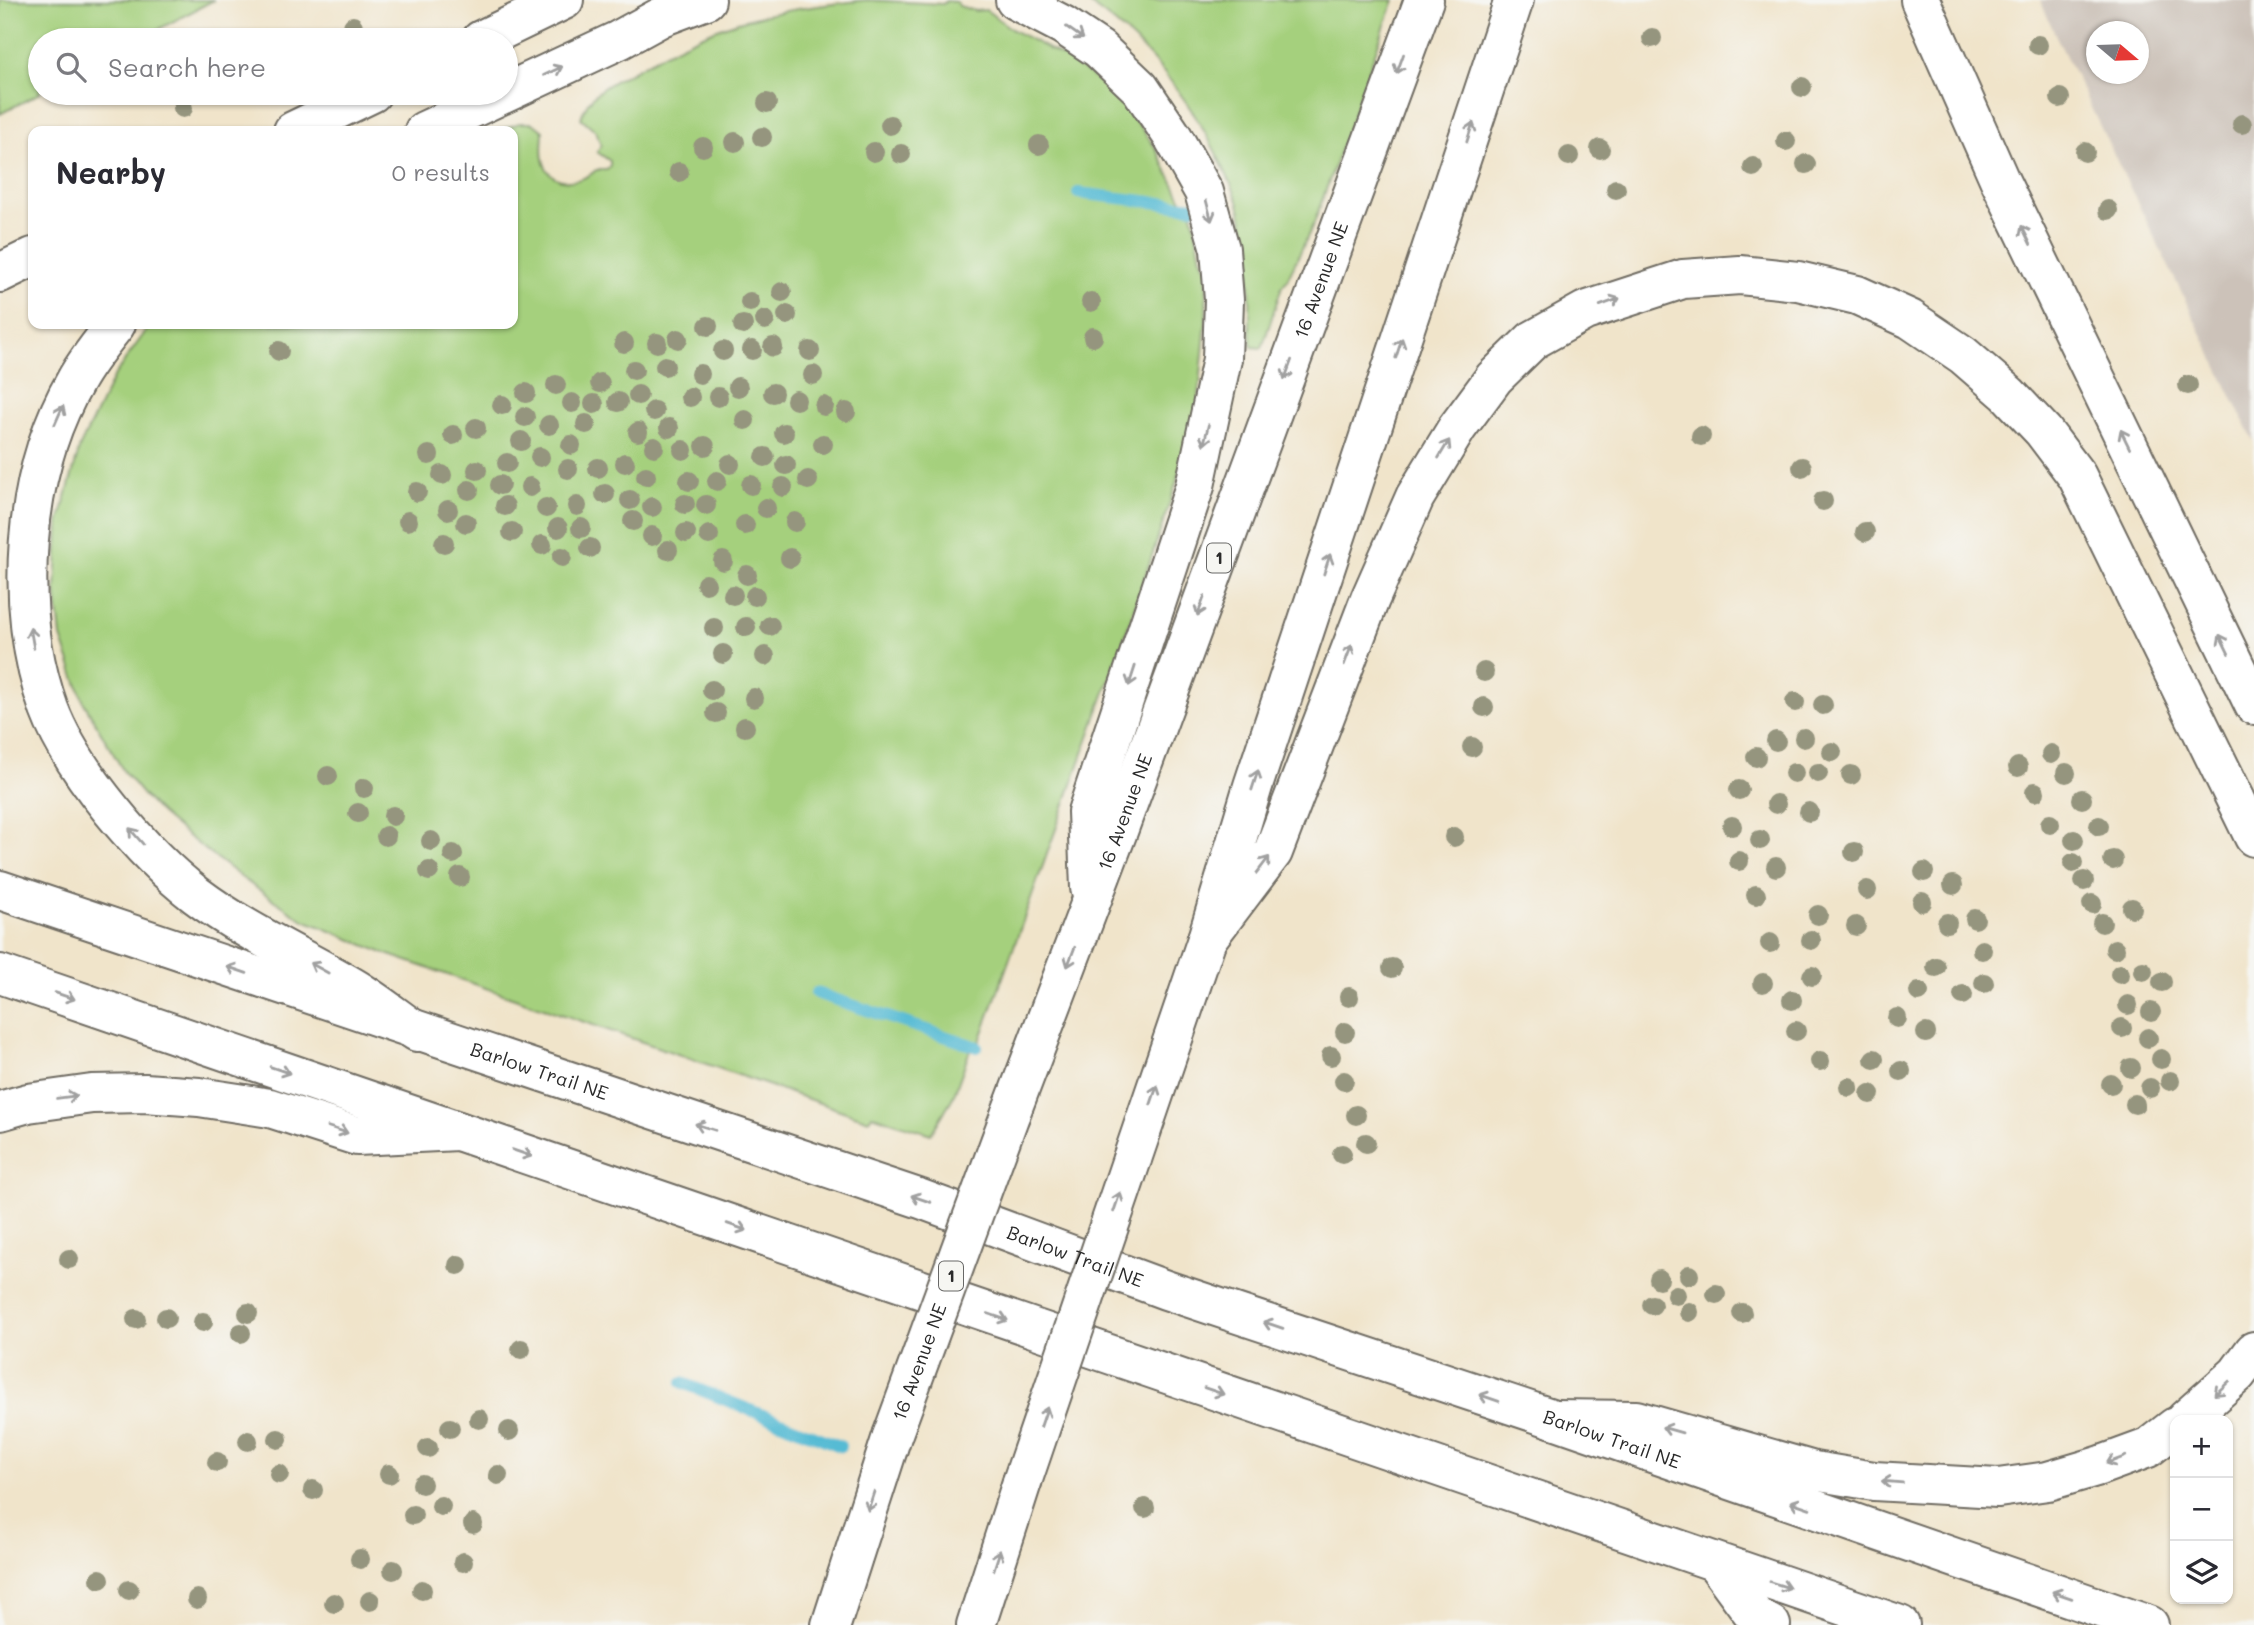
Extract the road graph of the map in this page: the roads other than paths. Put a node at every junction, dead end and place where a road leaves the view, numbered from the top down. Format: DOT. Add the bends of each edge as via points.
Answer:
graph roads {
  1 [pos="564,0"];
  2 [pos="706,0"];
  3 [pos="1015,0"];
  4 [pos="1424,0"];
  5 [pos="1514,0"];
  6 [pos="1920,0"];
  7 [pos="506,28"];
  8 [pos="518,87"];
  9 [pos="347,105"];
  10 [pos="480,105"];
  11 [pos="303,126"];
  12 [pos="435,126"];
  13 [pos="28,259"];
  14 [pos="0,273"];
  15 [pos="112,329"];
  16 [pos="2254,705"];
  17 [pos="2254,837"];
  18 [pos="0,890"];
  19 [pos="1091,904"];
  20 [pos="1207,939"];
  21 [pos="0,974"];
  22 [pos="417,1032"];
  23 [pos="0,1111"];
  24 [pos="457,1130"];
  25 [pos="2254,1351"];
  26 [pos="2191,1415"];
  27 [pos="1554,1419"];
  28 [pos="2170,1431"];
  29 [pos="1716,1563"];
  30 [pos="831,1625"];
  31 [pos="976,1625"];
  32 [pos="1770,1625"];
  33 [pos="1900,1625"];
  34 [pos="2150,1625"];
  1 -- 7 [label="main road"];
  8 -- 2 [label="main road, one-way"];
  3 -- 19 [label="main road, one-way" via="1099,50 1140,88 1204,192 1220,249 1222,359 1195,485 1087,812"];
  4 -- 19 [label="main road, 16 Avenue NE / 1, one-way"];
  20 -- 5 [label="main road, one-way" via="1253,786"];
  16 -- 6 [label="main road, one-way" via="2000,181"];
  9 -- 11 [label="main road"];
  12 -- 10 [label="main road, one-way"];
  13 -- 14 [label="main road"];
  22 -- 15 [label="main road, one-way" via="359,991 196,895 111,809 77,762 50,711 27,609 33,504 43,458 75,380"];
  20 -- 17 [label="main road, one-way" via="1273,852 1370,599 1415,497 1457,428 1494,378 1533,340 1585,311 1683,279 1740,275 1798,281 1857,295 1910,319 1963,355 2008,394 2077,476"];
  22 -- 18 [label="main road, Barlow Trail NE, one-way"];
  19 -- 30 [label="main road, 16 Avenue NE / 1, one-way, bridge" via="892,1436"];
  31 -- 20 [label="main road, one-way, bridge"];
  21 -- 24 [label="main road, one-way"];
  27 -- 22 [label="main road, Barlow Trail NE, one-way" via="1166,1290 921,1199"];
  23 -- 24 [label="main road, one-way" via="92,1094 145,1093 270,1108 357,1136"];
  24 -- 29 [label="main road, one-way"];
  25 -- 26 [label="main road, one-way" via="2237,1374"];
  28 -- 27 [label="main road, one-way" via="2148,1448 2099,1466 2048,1481 1998,1488 1874,1481 1814,1471 1636,1420"];
  34 -- 27 [label="main road, Barlow Trail NE, one-way"];
  29 -- 32 [label="main road" via="1755,1616"];
  29 -- 33 [label="main road, one-way"];
}
